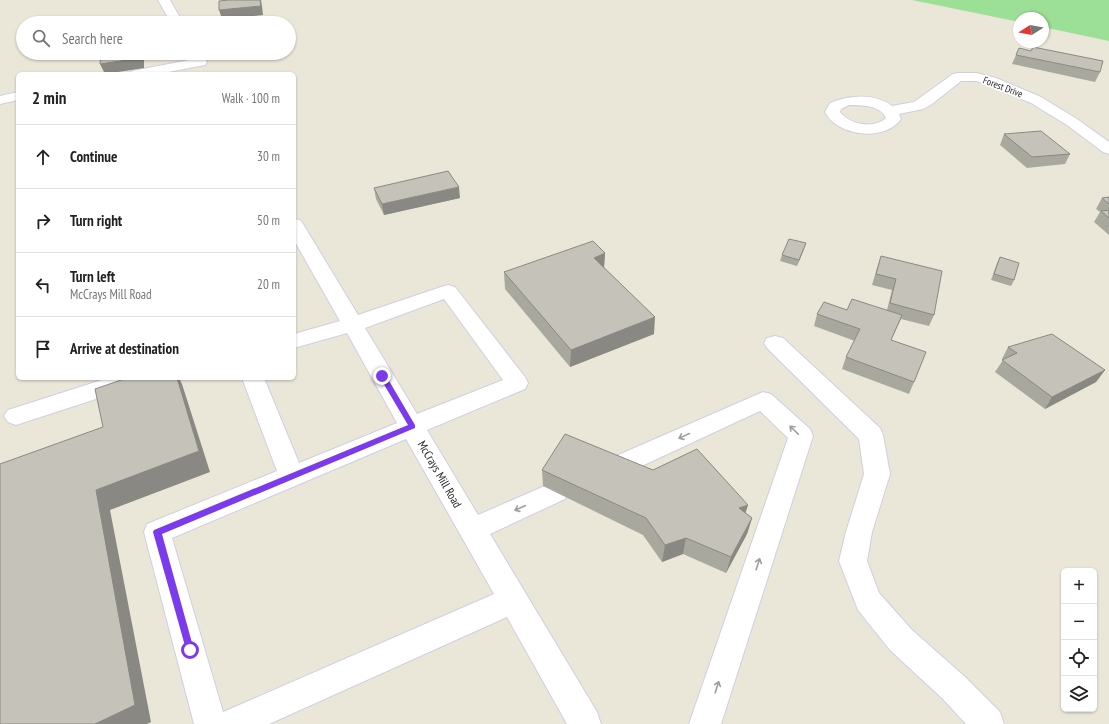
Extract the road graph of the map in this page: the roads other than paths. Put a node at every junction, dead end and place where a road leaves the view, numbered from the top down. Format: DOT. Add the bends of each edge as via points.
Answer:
graph roads {
  1 [pos="164,0"];
  2 [pos="173,16"];
  3 [pos="190,60"];
  4 [pos="198,60"];
  5 [pos="144,72"];
  6 [pos="205,72"];
  7 [pos="16,96"];
  8 [pos="0,100"];
  9 [pos="889,111"];
  10 [pos="1109,134"];
  11 [pos="1091,136"];
  12 [pos="1109,149"];
  13 [pos="296,227"];
  14 [pos="352,325"];
  15 [pos="296,340"];
  16 [pos="775,343"];
  17 [pos="128,380"];
  18 [pos="254,380"];
  19 [pos="16,416"];
  20 [pos="412,426"];
  21 [pos="609,470"];
  22 [pos="292,477"];
  23 [pos="556,492"];
  24 [pos="472,530"];
  25 [pos="513,600"];
  26 [pos="210,724"];
  27 [pos="232,724"];
  28 [pos="585,724"];
  29 [pos="705,724"];
  30 [pos="988,724"];
  1 -- 2 [label="street"];
  3 -- 5 [label="street"];
  4 -- 6 [label="street"];
  7 -- 8 [label="street"];
  9 -- 11 [label="street, Forest Drive" via="918,106 958,77 976,77 1036,100"];
  10 -- 11 [label="street"];
  11 -- 12 [label="street, Forest Drive"];
  13 -- 14 [label="street, McCrays Mill Road"];
  14 -- 15 [label="street"];
  14 -- 20 [label="street, McCrays Mill Road"];
  14 -- 20 [label="street" via="448,291 517,383"];
  16 -- 30 [label="street" via="872,435 877,474 859,532 854,561 868,601 901,640 954,688"];
  17 -- 19 [label="street"];
  18 -- 22 [label="street"];
  20 -- 22 [label="street"];
  20 -- 24 [label="street, McCrays Mill Road"];
  29 -- 21 [label="street, one-way" via="801,436 763,400"];
  22 -- 26 [label="street" via="157,532"];
  23 -- 24 [label="street, one-way"];
  24 -- 25 [label="street, McCrays Mill Road"];
  25 -- 27 [label="street"];
  25 -- 28 [label="street, McCrays Mill Road"];
}
